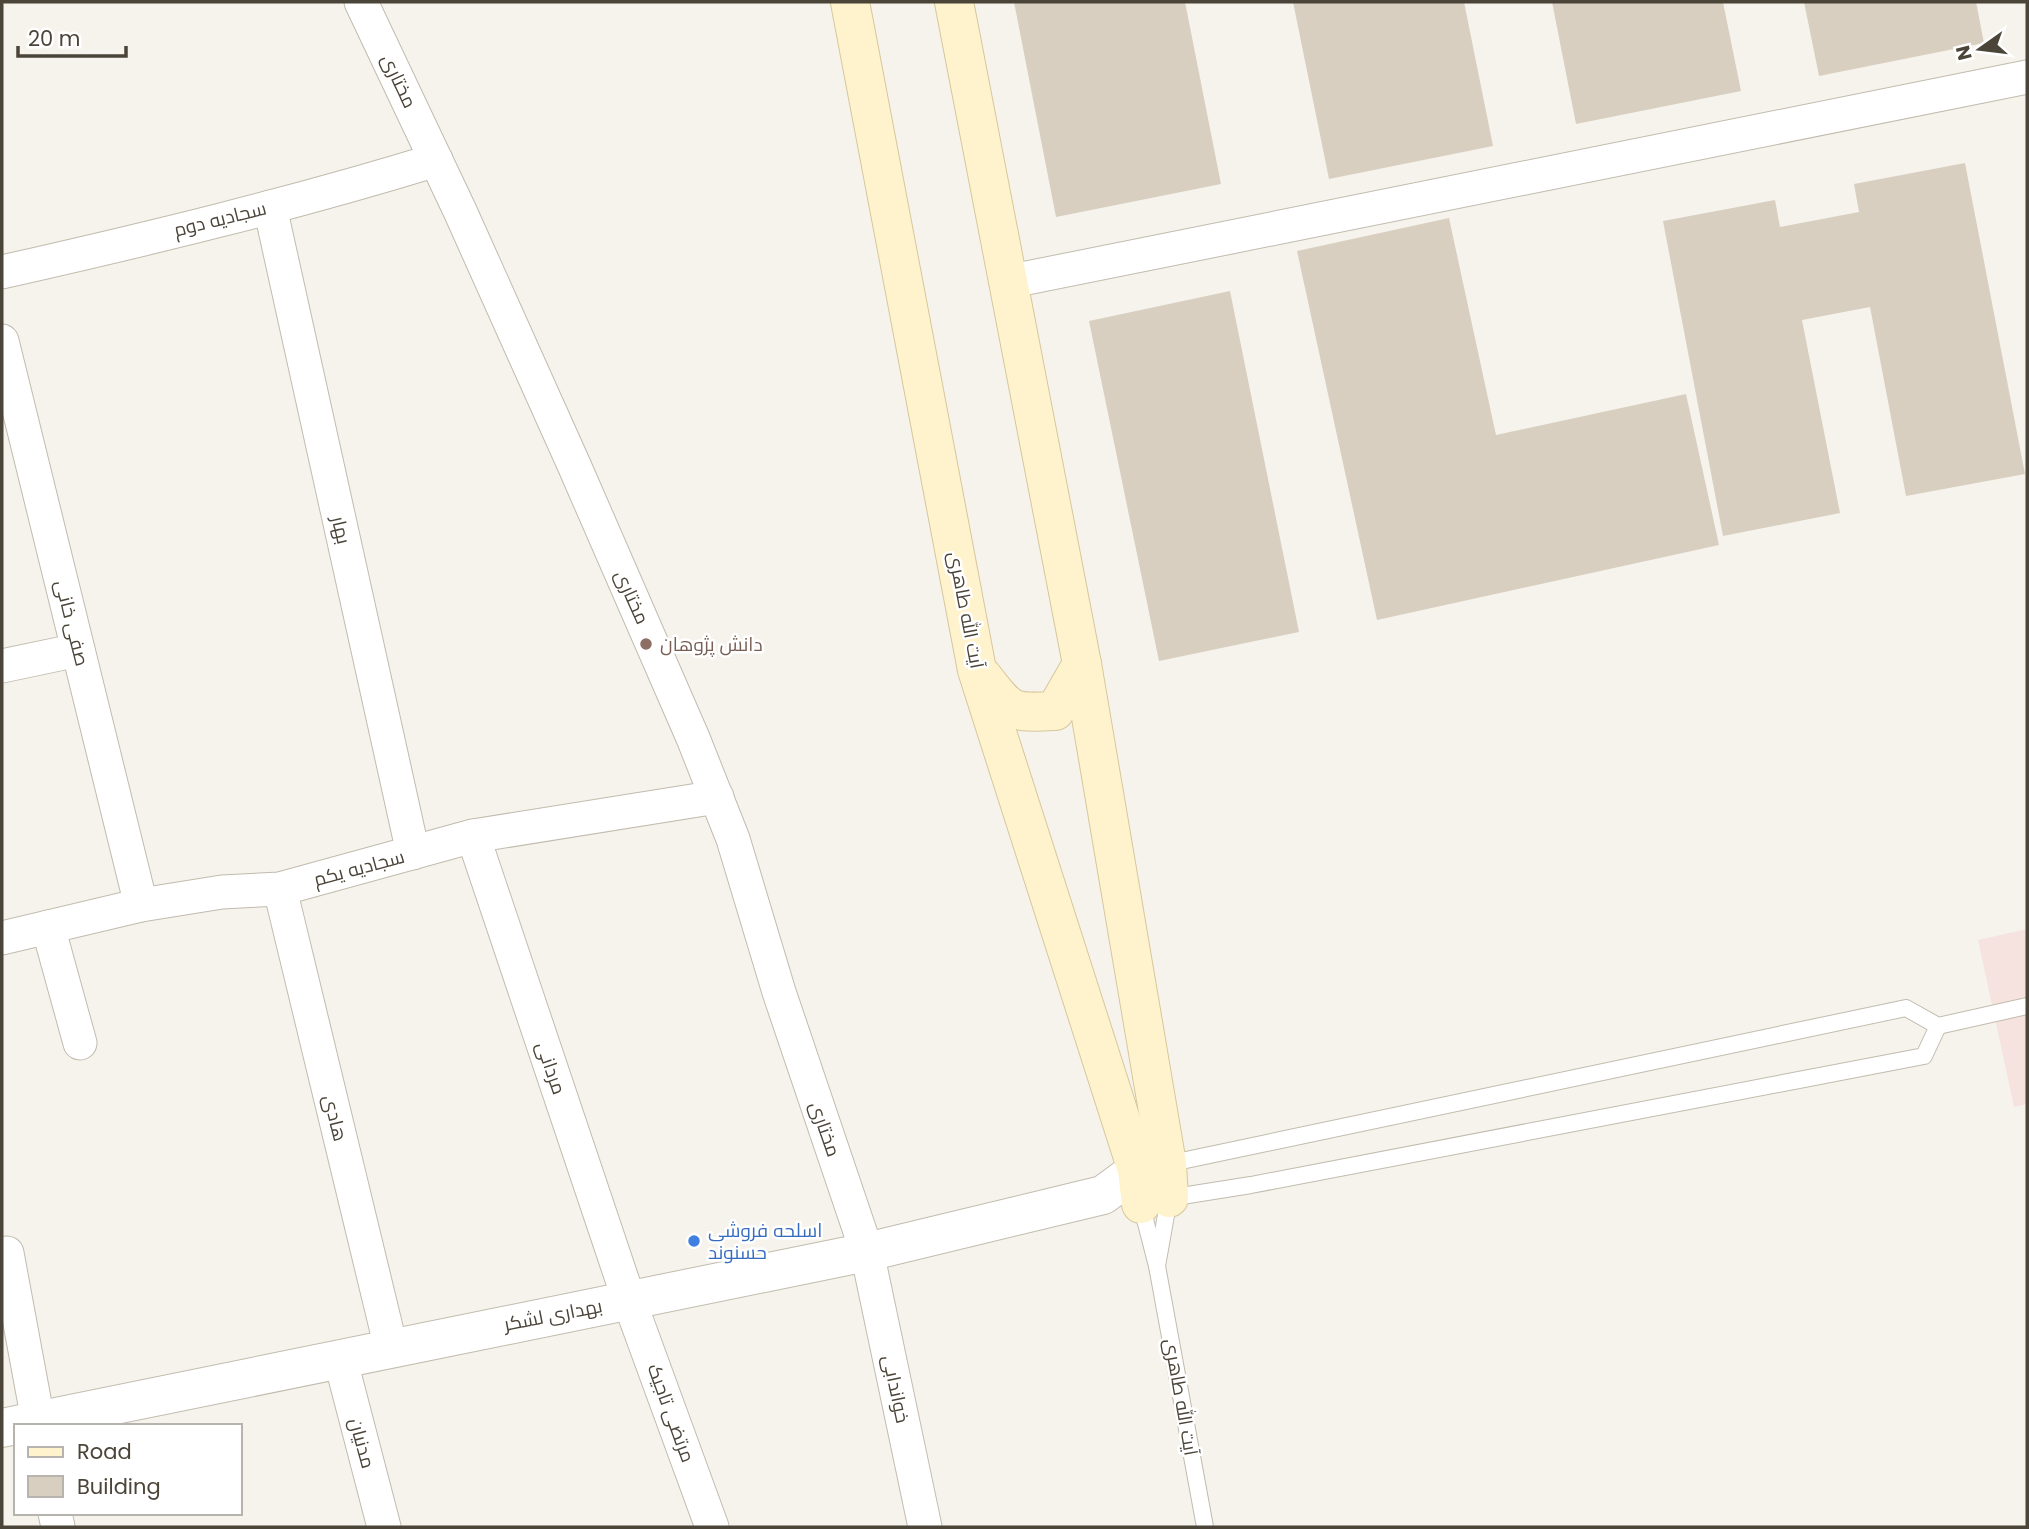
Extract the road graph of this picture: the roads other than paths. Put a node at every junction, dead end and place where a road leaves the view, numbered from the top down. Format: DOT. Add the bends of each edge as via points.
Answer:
graph roads {
  1 [pos="361,2"];
  2 [pos="850,2"];
  3 [pos="954,2"];
  4 [pos="2027,77"];
  5 [pos="436,160"];
  6 [pos="270,207"];
  7 [pos="2,272"];
  8 [pos="1007,282"];
  9 [pos="2,341"];
  10 [pos="78,650"];
  11 [pos="1082,664"];
  12 [pos="2,666"];
  13 [pos="977,670"];
  14 [pos="717,797"];
  15 [pos="473,836"];
  16 [pos="413,853"];
  17 [pos="280,889"];
  18 [pos="141,905"];
  19 [pos="48,928"];
  20 [pos="2,939"];
  21 [pos="2027,1006"];
  22 [pos="1938,1026"];
  23 [pos="80,1043"];
  24 [pos="1153,1184"];
  25 [pos="867,1252"];
  26 [pos="7,1253"];
  27 [pos="1157,1266"];
  28 [pos="629,1300"];
  29 [pos="391,1348"];
  30 [pos="340,1358"];
  31 [pos="26,1424"];
  32 [pos="31,1424"];
  33 [pos="384,1527"];
  34 [pos="712,1527"];
  35 [pos="925,1527"];
  36 [pos="1205,1527"];
  1 -- 5 [label="street, مختاری"];
  2 -- 13 [label="main road, آیت الله طاهری"];
  3 -- 8 [label="main road"];
  4 -- 8 [label="street"];
  5 -- 6 [label="street, سجادیه دوم"];
  5 -- 14 [label="street, مختاری"];
  6 -- 7 [label="street, سجادیه دوم"];
  6 -- 16 [label="street, بهار"];
  8 -- 11 [label="main road"];
  9 -- 10 [label="street, صفی خانی"];
  10 -- 12 [label="street"];
  10 -- 18 [label="street, صفی خانی"];
  11 -- 13 [label="main road" via="1055,711 1017,712"];
  11 -- 24 [label="main road"];
  13 -- 24 [label="main road, آیت الله طاهری"];
  14 -- 15 [label="street, سجادیه یکم"];
  14 -- 25 [label="street, مختاری"];
  15 -- 16 [label="street, سجادیه یکم"];
  15 -- 28 [label="street, مردانی"];
  16 -- 17 [label="street, سجادیه یکم"];
  17 -- 18 [label="street, سجادیه یکم" via="222,892"];
  17 -- 29 [label="street, هادی"];
  18 -- 19 [label="street, سجادیه یکم"];
  19 -- 20 [label="street, سجادیه یکم"];
  19 -- 23 [label="street"];
  21 -- 22 [label="lane"];
  22 -- 24 [label="lane" via="1906,1008"];
  22 -- 24 [label="lane" via="1924,1056 1251,1185"];
  24 -- 25 [label="street, بهداری لشکر"];
  24 -- 27 [label="lane, آیت الله طاهری"];
  24 -- 27 [label="lane"];
  25 -- 28 [label="street, بهداری لشکر"];
  25 -- 35 [label="street, خواندابی"];
  26 -- 31 [label="street"];
  27 -- 36 [label="lane, آیت الله طاهری"];
  28 -- 29 [label="street, بهداری لشکر"];
  28 -- 34 [label="street, مرتضی تاجیک"];
  29 -- 30 [label="street, بهداری لشکر"];
  30 -- 32 [label="street, بهداری لشکر"];
  30 -- 33 [label="street, مدنیان"];
}
